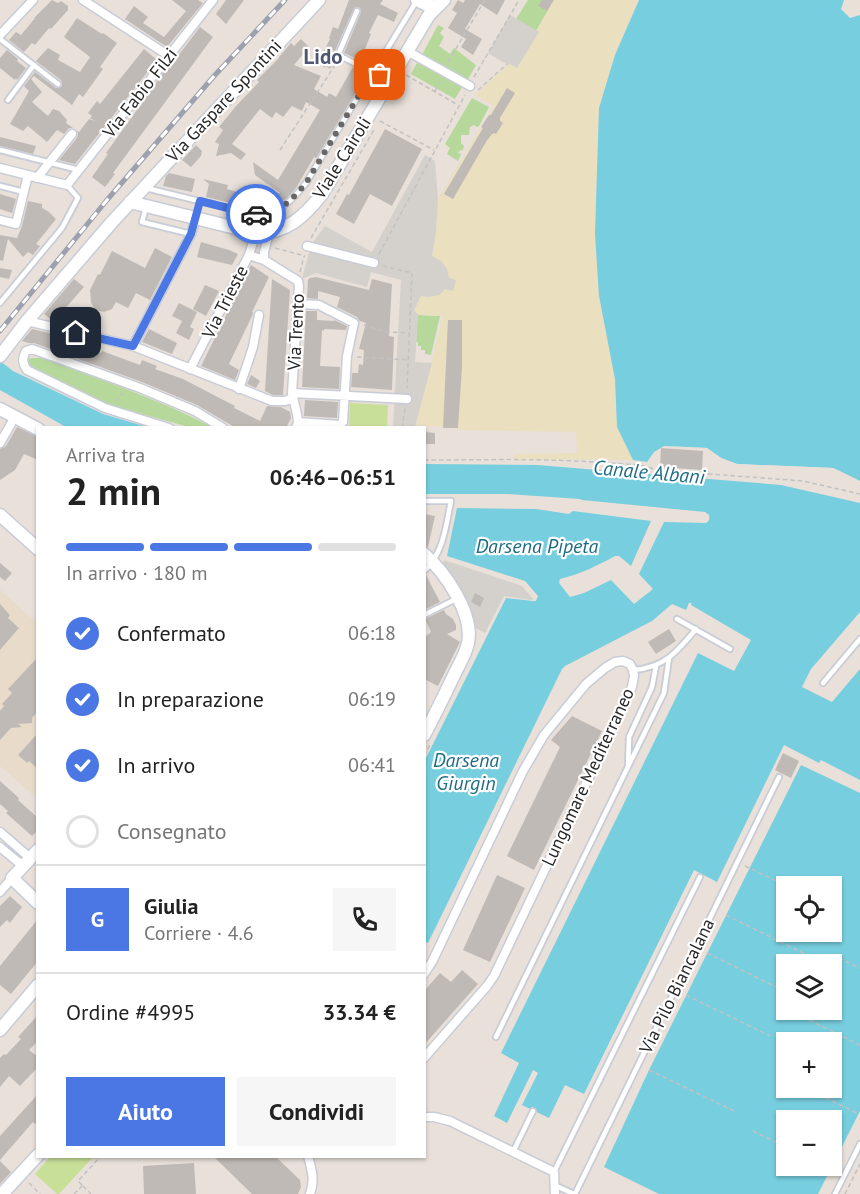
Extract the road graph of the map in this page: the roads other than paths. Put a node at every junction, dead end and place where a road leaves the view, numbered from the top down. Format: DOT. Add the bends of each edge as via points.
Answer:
graph roads {
  1 [pos="33,0"];
  2 [pos="83,0"];
  3 [pos="213,0"];
  4 [pos="319,0"];
  5 [pos="417,0"];
  6 [pos="441,3"];
  7 [pos="357,11"];
  8 [pos="1,33"];
  9 [pos="386,51"];
  10 [pos="413,54"];
  11 [pos="169,56"];
  12 [pos="34,65"];
  13 [pos="373,72"];
  14 [pos="389,80"];
  15 [pos="58,84"];
  16 [pos="470,86"];
  17 [pos="8,100"];
  18 [pos="72,134"];
  19 [pos="0,150"];
  20 [pos="49,162"];
  21 [pos="0,168"];
  22 [pos="79,170"];
  23 [pos="33,177"];
  24 [pos="67,185"];
  25 [pos="0,186"];
  26 [pos="144,188"];
  27 [pos="24,192"];
  28 [pos="200,201"];
  29 [pos="130,202"];
  30 [pos="146,206"];
  31 [pos="195,218"];
  32 [pos="0,220"];
  33 [pos="256,233"];
  34 [pos="269,233"];
  35 [pos="191,234"];
  36 [pos="307,246"];
  37 [pos="249,255"];
  38 [pos="264,260"];
  39 [pos="374,263"];
  40 [pos="0,303"];
  41 [pos="298,304"];
  42 [pos="259,315"];
  43 [pos="27,321"];
  44 [pos="133,346"];
  45 [pos="2,353"];
  46 [pos="190,369"];
  47 [pos="239,389"];
  48 [pos="292,396"];
  49 [pos="345,396"];
  50 [pos="407,399"];
  51 [pos="0,408"];
  52 [pos="15,417"];
  53 [pos="297,425"];
  54 [pos="164,426"];
  55 [pos="220,426"];
  56 [pos="340,426"];
  57 [pos="36,428"];
  58 [pos="0,444"];
  59 [pos="426,501"];
  60 [pos="0,515"];
  61 [pos="36,547"];
  62 [pos="427,562"];
  63 [pos="458,598"];
  64 [pos="426,614"];
  65 [pos="677,619"];
  66 [pos="696,629"];
  67 [pos="860,639"];
  68 [pos="730,649"];
  69 [pos="669,658"];
  70 [pos="656,666"];
  71 [pos="633,670"];
  72 [pos="823,683"];
  73 [pos="426,731"];
  74 [pos="628,767"];
  75 [pos="779,777"];
  76 [pos="0,832"];
  77 [pos="0,847"];
  78 [pos="25,856"];
  79 [pos="699,877"];
  80 [pos="12,879"];
  81 [pos="0,892"];
  82 [pos="36,901"];
  83 [pos="426,971"];
  84 [pos="36,987"];
  85 [pos="0,1030"];
  86 [pos="496,1037"];
  87 [pos="426,1056"];
  88 [pos="533,1111"];
  89 [pos="426,1117"];
  90 [pos="860,1144"];
  91 [pos="513,1152"];
  92 [pos="36,1157"];
  93 [pos="309,1158"];
  94 [pos="554,1172"];
  95 [pos="555,1189"];
  96 [pos="2,1194"];
  97 [pos="310,1194"];
  98 [pos="574,1194"];
  99 [pos="835,1194"];
  1 -- 8 [label="street"];
  2 -- 11 [label="street"];
  3 -- 11 [label="street, Via Fabio Filzi"];
  4 -- 26 [label="street, Via Gaspare Spontini"];
  5 -- 6 [label="street" via="427,5"];
  5 -- 9 [label="lane"];
  6 -- 10 [label="street, Viale Cairoli" via="429,15"];
  7 -- 13 [label="lane" via="338,55"];
  8 -- 12 [label="lane"];
  10 -- 14 [label="street, Viale Cairoli"];
  10 -- 16 [label="street"];
  11 -- 22 [label="street, Via Fabio Filzi"];
  12 -- 15 [label="lane"];
  12 -- 17 [label="lane"];
  13 -- 14 [label="lane"];
  13 -- 28 [label="lane" via="306,183 283,206 259,214"];
  14 -- 34 [label="street, Viale Cairoli" via="316,202 294,223"];
  18 -- 20 [label="street"];
  19 -- 20 [label="lane"];
  20 -- 22 [label="lane"];
  20 -- 23 [label="street"];
  21 -- 23 [label="street"];
  22 -- 24 [label="street, Via Fabio Filzi"];
  23 -- 24 [label="street"];
  23 -- 27 [label="street"];
  24 -- 40 [label="lane" via="78,198 62,228"];
  25 -- 27 [label="lane"];
  26 -- 28 [label="lane"];
  26 -- 29 [label="street, Via Gaspare Spontini"];
  27 -- 32 [label="street" via="16,224"];
  28 -- 31 [label="lane"];
  29 -- 30 [label="street, Viale Cairoli"];
  29 -- 43 [label="street, Via Gaspare Spontini"];
  30 -- 31 [label="street, Viale Cairoli"];
  30 -- 35 [label="lane" via="142,222"];
  31 -- 33 [label="street, Viale Cairoli"];
  31 -- 35 [label="street"];
  33 -- 34 [label="street, Viale Cairoli"];
  33 -- 37 [label="street, Via Trieste"];
  34 -- 38 [label="street"];
  35 -- 44 [label="street"];
  36 -- 39 [label="street"];
  37 -- 38 [label="street, Via Trento"];
  37 -- 46 [label="street, Via Trieste"];
  38 -- 41 [label="street, Via Trento" via="298,281"];
  41 -- 48 [label="street, Via Trento"];
  41 -- 49 [label="street" via="319,305 354,323"];
  42 -- 47 [label="street"];
  43 -- 44 [label="street"];
  43 -- 45 [label="street, Via Gaspare Spontini"];
  44 -- 46 [label="street"];
  46 -- 47 [label="street"];
  47 -- 48 [label="street" via="272,401 285,401"];
  48 -- 49 [label="street"];
  48 -- 53 [label="street, Via Trento"];
  49 -- 50 [label="street"];
  49 -- 56 [label="street"];
  51 -- 52 [label="street"];
  52 -- 57 [label="street"];
  52 -- 58 [label="street"];
  53 -- 56 [label="street"];
  54 -- 55 [label="street" via="108,408 27,370 23,364 26,351 32,349 132,385 195,411"];
  59 -- 62 [label="lane" via="451,501 442,544"];
  60 -- 61 [label="street"];
  62 -- 63 [label="street" via="448,580"];
  63 -- 64 [label="lane"];
  63 -- 73 [label="street" via="469,633 466,649"];
  65 -- 66 [label="lane"];
  66 -- 68 [label="lane"];
  66 -- 69 [label="lane"];
  67 -- 72 [label="lane"];
  69 -- 70 [label="lane"];
  69 -- 74 [label="lane" via="664,693"];
  70 -- 71 [label="lane"];
  70 -- 74 [label="lane" via="652,687 629,737"];
  71 -- 83 [label="street, Lungomare Mediterraneo" via="623,661 605,668 586,684 544,735"];
  71 -- 87 [label="street, Lungomare Mediterraneo" via="632,687 494,975"];
  74 -- 86 [label="lane"];
  75 -- 98 [label="lane, Via Pilo Biancalana"];
  76 -- 78 [label="street"];
  77 -- 78 [label="street"];
  78 -- 80 [label="street"];
  79 -- 94 [label="lane"];
  80 -- 81 [label="street"];
  80 -- 82 [label="street"];
  84 -- 85 [label="street"];
  88 -- 91 [label="lane"];
  89 -- 91 [label="street" via="450,1120"];
  90 -- 99 [label="lane"];
  91 -- 94 [label="street"];
  92 -- 96 [label="street"];
  93 -- 97 [label="street" via="313,1171"];
  94 -- 95 [label="street, Via Pilo Biancalana"];
  95 -- 98 [label="lane, Via Pilo Biancalana"];
}
